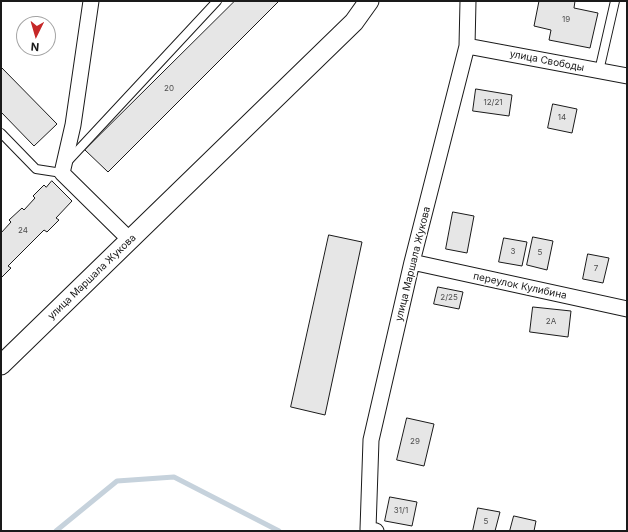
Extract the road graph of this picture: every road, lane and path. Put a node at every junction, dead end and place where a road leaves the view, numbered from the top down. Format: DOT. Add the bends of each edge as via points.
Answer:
graph roads {
  1 [pos="91,1"];
  2 [pos="216,1"];
  3 [pos="369,1"];
  4 [pos="468,1"];
  5 [pos="615,1"];
  6 [pos="466,46"];
  7 [pos="599,71"];
  8 [pos="627,76"];
  9 [pos="1,133"];
  10 [pos="63,169"];
  11 [pos="130,240"];
  12 [pos="412,262"];
  13 [pos="627,309"];
  14 [pos="1,365"];
  15 [pos="369,530"];
  1 -- 10 [label="street" via="73,125"];
  2 -- 10 [label="lane"];
  3 -- 11 [label="street, улица Маршала Жукова" via="354,22"];
  4 -- 6 [label="street, улица Маршала Жукова"];
  5 -- 7 [label="lane"];
  6 -- 7 [label="street, улица Свободы"];
  6 -- 12 [label="street, улица Маршала Жукова"];
  7 -- 8 [label="street, улица Свободы"];
  9 -- 10 [label="lane" via="36,169"];
  10 -- 11 [label="street"];
  11 -- 14 [label="street, улица Маршала Жукова"];
  12 -- 13 [label="street, переулок Кулибина"];
  12 -- 15 [label="street, улица Маршала Жукова" via="371,440"];
}
